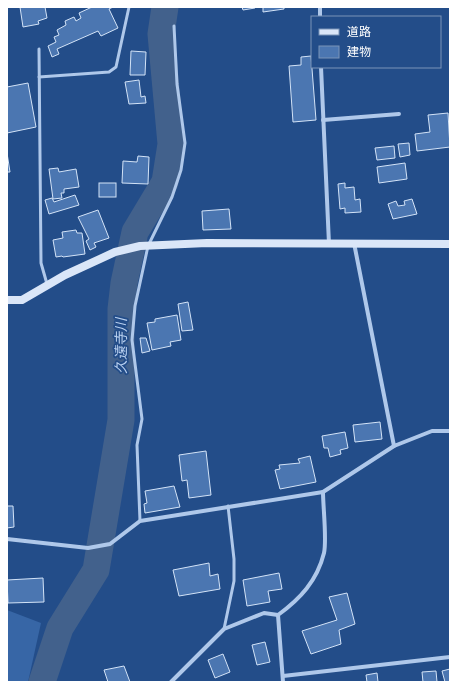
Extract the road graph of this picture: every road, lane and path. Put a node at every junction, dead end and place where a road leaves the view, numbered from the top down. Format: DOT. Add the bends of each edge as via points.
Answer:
graph roads {
  1 [pos="129,7"];
  2 [pos="174,26"];
  3 [pos="39,49"];
  4 [pos="321,68"];
  5 [pos="39,77"];
  6 [pos="399,114"];
  7 [pos="323,120"];
  8 [pos="354,243"];
  9 [pos="329,244"];
  10 [pos="450,244"];
  11 [pos="144,246"];
  12 [pos="48,286"];
  13 [pos="7,300"];
  14 [pos="450,430"];
  15 [pos="394,446"];
  16 [pos="323,492"];
  17 [pos="228,506"];
  18 [pos="140,521"];
  19 [pos="7,538"];
  20 [pos="278,615"];
  21 [pos="224,629"];
  22 [pos="450,657"];
  23 [pos="283,676"];
  24 [pos="171,682"];
  25 [pos="283,682"];
  1 -- 5 [label="lane" via="116,67 109,72"];
  2 -- 11 [label="lane" via="177,84 185,143 181,170 172,197"];
  3 -- 5 [label="lane"];
  4 -- 7 [label="street"];
  5 -- 12 [label="lane" via="41,263"];
  6 -- 7 [label="street"];
  7 -- 9 [label="street"];
  8 -- 9 [label="street"];
  8 -- 10 [label="street"];
  8 -- 15 [label="street"];
  9 -- 11 [label="street" via="207,243"];
  11 -- 12 [label="street" via="115,252 65,275"];
  11 -- 18 [label="lane" via="132,340 142,419 137,445"];
  12 -- 13 [label="street" via="22,300"];
  14 -- 15 [label="street" via="432,431"];
  15 -- 16 [label="street"];
  16 -- 17 [label="street"];
  16 -- 20 [label="street" via="324,552 312,584 296,602"];
  17 -- 18 [label="street"];
  17 -- 21 [label="lane" via="234,581"];
  18 -- 19 [label="street" via="110,544 88,548"];
  20 -- 21 [label="street" via="264,613"];
  20 -- 23 [label="street"];
  21 -- 24 [label="street"];
  22 -- 23 [label="street"];
  23 -- 25 [label="street"];
}
